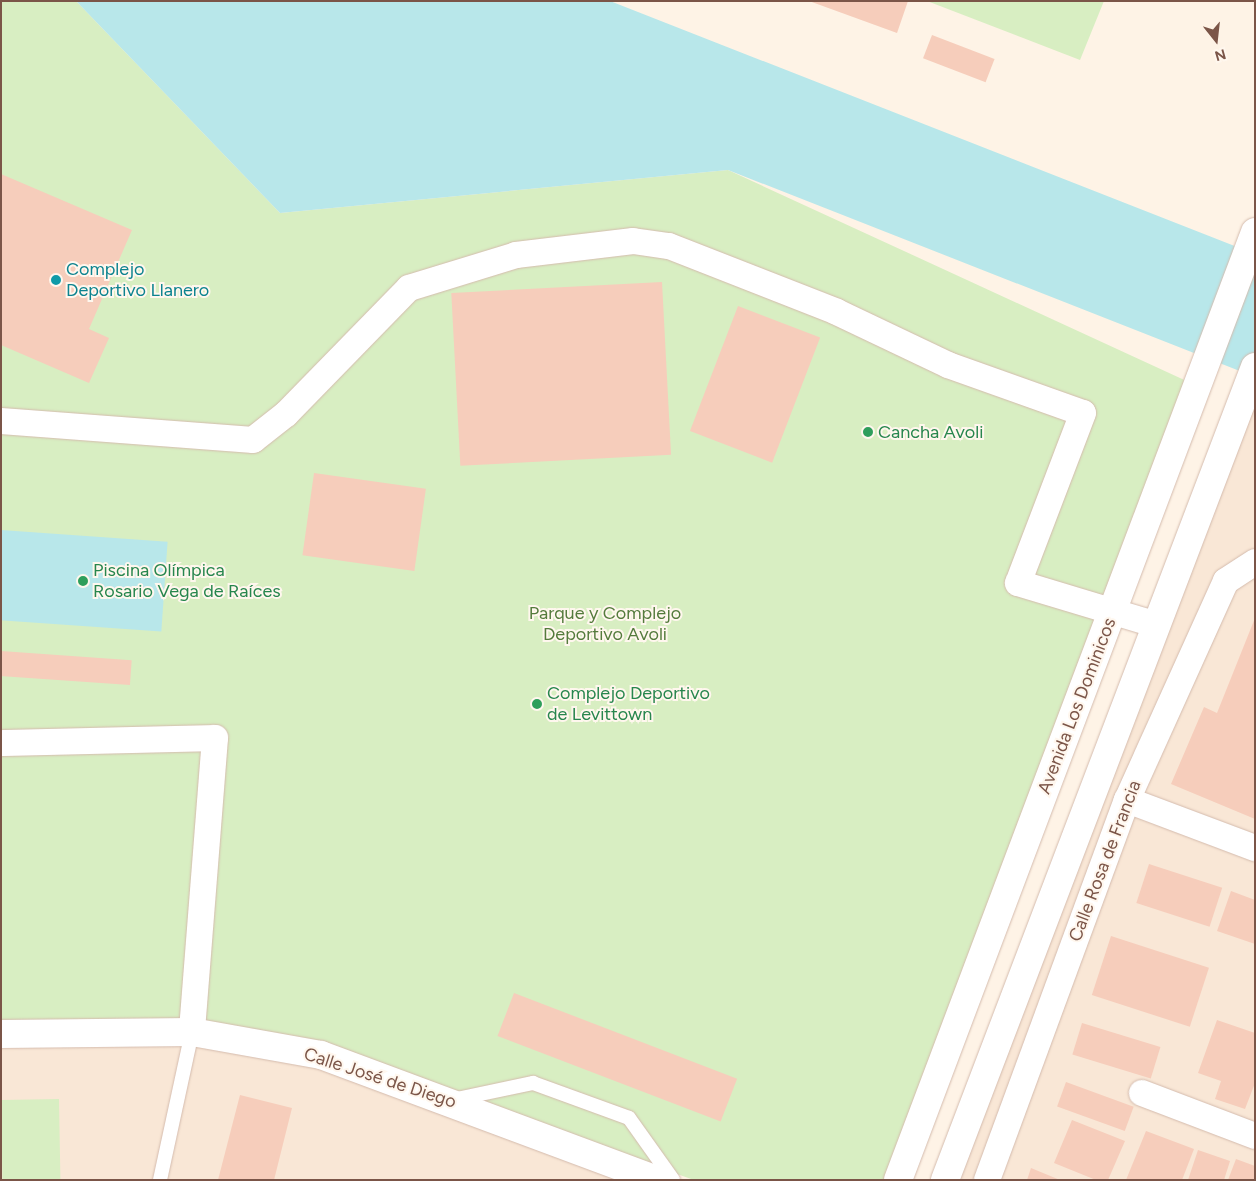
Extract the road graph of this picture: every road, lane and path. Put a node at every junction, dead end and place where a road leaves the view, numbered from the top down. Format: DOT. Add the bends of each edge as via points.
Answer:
graph roads {
  1 [pos="1255,232"];
  2 [pos="1255,367"];
  3 [pos="1,421"];
  4 [pos="1255,562"];
  5 [pos="1112,612"];
  6 [pos="1157,625"];
  7 [pos="1,743"];
  8 [pos="1128,800"];
  9 [pos="1255,848"];
  10 [pos="192,1032"];
  11 [pos="1,1034"];
  12 [pos="1142,1093"];
  13 [pos="449,1100"];
  14 [pos="1255,1136"];
  15 [pos="160,1180"];
  16 [pos="658,1180"];
  17 [pos="673,1180"];
  18 [pos="898,1180"];
  19 [pos="945,1180"];
  20 [pos="987,1180"];
  1 -- 5 [label="street, Avenida Los Dominicos"];
  2 -- 6 [label="street"];
  3 -- 5 [label="street" via="253,440 286,414 409,288 516,255 633,241 669,246 838,312 948,365 1084,413 1018,582"];
  4 -- 8 [label="street, Calle Rosa de Francia" via="1226,581"];
  5 -- 6 [label="street"];
  5 -- 18 [label="street, Avenida Los Dominicos"];
  6 -- 19 [label="street"];
  7 -- 10 [label="street" via="216,738"];
  8 -- 9 [label="street"];
  8 -- 20 [label="street, Calle Rosa de Francia"];
  10 -- 11 [label="street, Calle José de Diego"];
  10 -- 13 [label="street, Calle José de Diego" via="321,1054"];
  10 -- 15 [label="lane"];
  12 -- 14 [label="street"];
  13 -- 16 [label="street, Calle José de Diego"];
  13 -- 17 [label="lane" via="533,1083 629,1118"];
}
